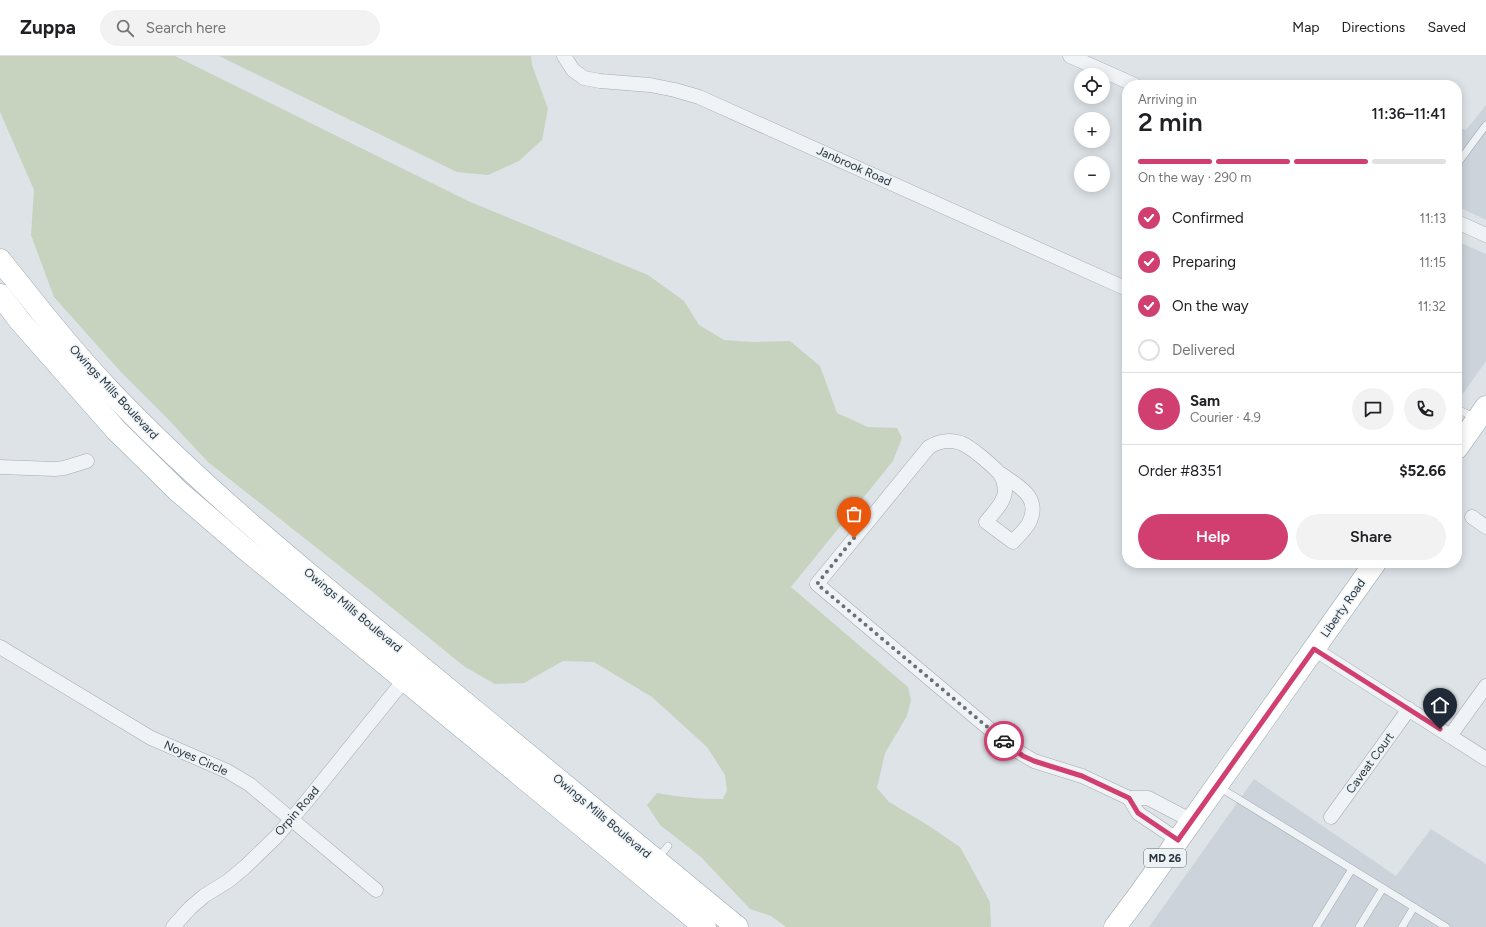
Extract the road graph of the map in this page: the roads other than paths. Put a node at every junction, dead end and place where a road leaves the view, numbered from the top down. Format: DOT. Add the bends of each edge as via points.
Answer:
graph roads {
  1 [pos="564,56"];
  2 [pos="1070,56"];
  3 [pos="1124,80"];
  4 [pos="1486,125"];
  5 [pos="1462,157"];
  6 [pos="1462,224"];
  7 [pos="1486,235"];
  8 [pos="0,260"];
  9 [pos="1122,287"];
  10 [pos="0,295"];
  11 [pos="1462,410"];
  12 [pos="1482,413"];
  13 [pos="1462,441"];
  14 [pos="87,461"];
  15 [pos="0,467"];
  16 [pos="1001,474"];
  17 [pos="1472,517"];
  18 [pos="1486,527"];
  19 [pos="1371,568"];
  20 [pos="0,647"];
  21 [pos="1314,649"];
  22 [pos="405,679"];
  23 [pos="1486,686"];
  24 [pos="1409,709"];
  25 [pos="1450,736"];
  26 [pos="1486,759"];
  27 [pos="1217,786"];
  28 [pos="1129,798"];
  29 [pos="1331,818"];
  30 [pos="291,819"];
  31 [pos="1192,821"];
  32 [pos="1178,840"];
  33 [pos="1352,869"];
  34 [pos="1383,888"];
  35 [pos="376,890"];
  36 [pos="1414,907"];
  37 [pos="1444,926"];
  38 [pos="173,927"];
  39 [pos="705,927"];
  40 [pos="737,927"];
  41 [pos="1115,927"];
  42 [pos="1316,927"];
  43 [pos="1358,927"];
  44 [pos="1402,927"];
  1 -- 9 [label="street, Janbrook Road" via="573,70 584,78 650,85 699,97"];
  2 -- 3 [label="street"];
  4 -- 5 [label="lane"];
  6 -- 7 [label="street"];
  8 -- 40 [label="main road, Owings Mills Boulevard" via="44,316 108,389 225,502 352,610 662,853"];
  10 -- 22 [label="main road, Owings Mills Boulevard" via="116,430 178,491"];
  11 -- 12 [label="lane"];
  12 -- 13 [label="main road"];
  14 -- 15 [label="street" via="55,469"];
  16 -- 16 [label="street" via="1004,497 986,522 1013,542 1029,522 1032,503 1024,489"];
  16 -- 28 [label="street" via="960,443 938,442 929,447 817,584 1023,756 1096,782"];
  17 -- 18 [label="street"];
  19 -- 21 [label="main road, Liberty Road / MD 26"];
  20 -- 30 [label="street, Noyes Circle" via="151,738 227,771 249,784"];
  21 -- 24 [label="street"];
  21 -- 27 [label="main road, Liberty Road / MD 26"];
  22 -- 30 [label="street, Orpin Road"];
  22 -- 39 [label="main road, Owings Mills Boulevard"];
  23 -- 25 [label="street"];
  24 -- 25 [label="street"];
  24 -- 29 [label="street, Caveat Court"];
  25 -- 26 [label="street"];
  27 -- 31 [label="main road, Liberty Road / MD 26"];
  27 -- 33 [label="lane"];
  28 -- 31 [label="street" via="1148,798"];
  28 -- 32 [label="street" via="1138,813"];
  30 -- 35 [label="street, Noyes Circle"];
  30 -- 38 [label="street, Orpin Road" via="245,867 228,882 204,896"];
  31 -- 32 [label="main road, Liberty Road / MD 26"];
  32 -- 41 [label="main road, Liberty Road / MD 26"];
  33 -- 34 [label="lane"];
  33 -- 42 [label="lane"];
  34 -- 36 [label="lane"];
  34 -- 43 [label="lane"];
  36 -- 37 [label="lane"];
  36 -- 44 [label="lane"];
}
